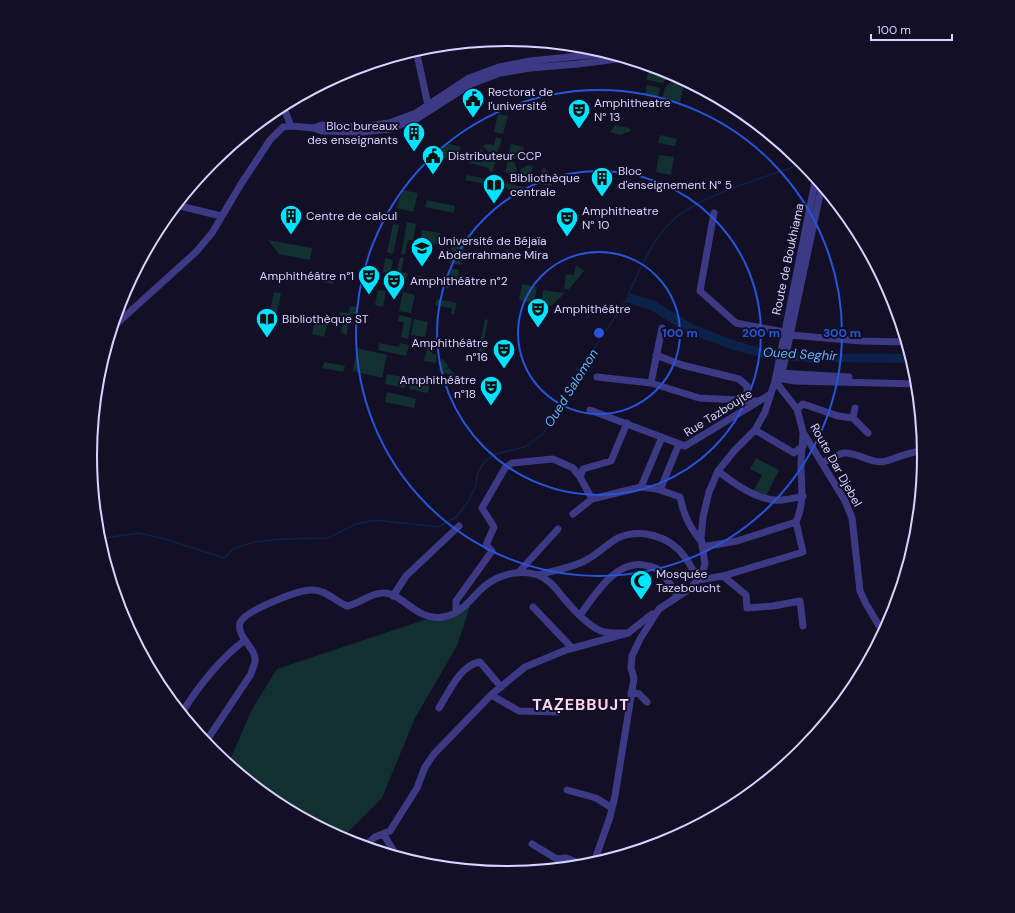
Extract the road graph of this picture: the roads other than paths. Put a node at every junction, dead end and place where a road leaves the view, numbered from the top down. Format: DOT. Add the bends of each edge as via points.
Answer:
graph roads {
  1 [pos="594,55"];
  2 [pos="417,56"];
  3 [pos="612,59"];
  4 [pos="457,88"];
  5 [pos="428,105"];
  6 [pos="285,112"];
  7 [pos="291,126"];
  8 [pos="314,128"];
  9 [pos="815,184"];
  10 [pos="820,191"];
  11 [pos="182,207"];
  12 [pos="714,213"];
  13 [pos="221,216"];
  14 [pos="121,320"];
  15 [pos="662,328"];
  16 [pos="786,336"];
  17 [pos="901,342"];
  18 [pos="656,355"];
  19 [pos="779,374"];
  20 [pos="597,377"];
  21 [pos="910,379"];
  22 [pos="651,383"];
  23 [pos="911,384"];
  24 [pos="769,395"];
  25 [pos="747,400"];
  26 [pos="758,400"];
  27 [pos="855,408"];
  28 [pos="797,409"];
  29 [pos="590,410"];
  30 [pos="853,418"];
  31 [pos="627,423"];
  32 [pos="754,430"];
  33 [pos="803,432"];
  34 [pos="868,433"];
  35 [pos="662,437"];
  36 [pos="679,444"];
  37 [pos="803,446"];
  38 [pos="918,451"];
  39 [pos="822,463"];
  40 [pos="573,468"];
  41 [pos="583,469"];
  42 [pos="718,472"];
  43 [pos="580,477"];
  44 [pos="641,487"];
  45 [pos="660,490"];
  46 [pos="802,496"];
  47 [pos="592,498"];
  48 [pos="573,514"];
  49 [pos="796,522"];
  50 [pos="459,526"];
  51 [pos="558,529"];
  52 [pos="702,544"];
  53 [pos="518,573"];
  54 [pos="538,575"];
  55 [pos="723,576"];
  56 [pos="698,580"];
  57 [pos="393,596"];
  58 [pos="677,596"];
  59 [pos="533,607"];
  60 [pos="658,609"];
  61 [pos="456,612"];
  62 [pos="580,615"];
  63 [pos="803,626"];
  64 [pos="881,628"];
  65 [pos="628,633"];
  66 [pos="246,640"];
  67 [pos="572,648"];
  68 [pos="501,687"];
  69 [pos="631,692"];
  70 [pos="491,695"];
  71 [pos="647,702"];
  72 [pos="439,708"];
  73 [pos="185,710"];
  74 [pos="558,712"];
  75 [pos="209,738"];
  76 [pos="567,790"];
  77 [pos="612,808"];
  78 [pos="384,834"];
  79 [pos="369,843"];
  80 [pos="532,844"];
  81 [pos="394,851"];
  82 [pos="596,857"];
  83 [pos="574,861"];
  1 -- 4 [label="street" via="515,63 484,72"];
  2 -- 5 [label="street"];
  3 -- 4 [label="street" via="515,70"];
  4 -- 5 [label="street"];
  4 -- 8 [label="street" via="418,118 390,129 361,132 322,131"];
  5 -- 8 [label="street" via="403,119 389,123 361,126 320,125"];
  6 -- 7 [label="street"];
  7 -- 8 [label="street"];
  7 -- 13 [label="street" via="284,127 270,140"];
  9 -- 16 [label="street, Route de Boukhiama"];
  10 -- 16 [label="street, Route de Boukhiama"];
  11 -- 13 [label="street"];
  12 -- 16 [label="street" via="700,292 736,323"];
  13 -- 14 [label="street" via="212,233 196,252"];
  15 -- 18 [label="street"];
  16 -- 17 [label="street"];
  16 -- 19 [label="street, Route de Boukhiama"];
  18 -- 22 [label="street"];
  18 -- 25 [label="street" via="682,365 739,379 747,386"];
  19 -- 21 [label="street"];
  19 -- 23 [label="street" via="795,381"];
  19 -- 24 [label="street, Route de Boukhiama"];
  19 -- 28 [label="street, Route Dar Djebel"];
  20 -- 22 [label="street"];
  22 -- 25 [label="street" via="699,398"];
  24 -- 26 [label="street, Rue Tazboujte"];
  24 -- 32 [label="street, Route de Boukhiama" via="765,412"];
  25 -- 26 [label="street"];
  26 -- 36 [label="street, Rue Tazboujte" via="744,412 685,446"];
  27 -- 30 [label="street"];
  28 -- 30 [label="street" via="803,404 838,416"];
  28 -- 33 [label="street, Route Dar Djebel"];
  29 -- 31 [label="street, Rue Tazboujte"];
  30 -- 34 [label="street"];
  31 -- 35 [label="street, Rue Tazboujte"];
  31 -- 41 [label="street" via="611,461"];
  32 -- 37 [label="street" via="794,453"];
  32 -- 42 [label="street, Route de Boukhiama"];
  33 -- 37 [label="street"];
  33 -- 39 [label="street, Route Dar Djebel"];
  35 -- 36 [label="street, Rue Tazboujte"];
  35 -- 44 [label="street"];
  36 -- 45 [label="street"];
  37 -- 46 [label="street"];
  38 -- 39 [label="street" via="896,456 885,462 843,453"];
  39 -- 64 [label="street, Route Dar Djebel" via="852,518 860,591"];
  40 -- 41 [label="street"];
  40 -- 43 [label="street"];
  40 -- 61 [label="street" via="553,459 512,463 505,468 482,508 494,527 486,545 492,551 456,601"];
  41 -- 43 [label="street"];
  42 -- 46 [label="street" via="764,498 776,500"];
  42 -- 52 [label="street, Route de Boukhiama" via="709,492 703,517"];
  43 -- 47 [label="street"];
  44 -- 45 [label="street"];
  44 -- 47 [label="street"];
  45 -- 52 [label="street" via="680,497 690,528"];
  46 -- 49 [label="street" via="802,510"];
  47 -- 48 [label="street"];
  49 -- 52 [label="street" via="737,540"];
  49 -- 55 [label="street" via="803,552"];
  50 -- 57 [label="street" via="406,576"];
  51 -- 53 [label="street"];
  52 -- 56 [label="street, Route de Boukhiama" via="705,564"];
  53 -- 54 [label="street"];
  53 -- 61 [label="street" via="509,574 486,585 469,604"];
  54 -- 56 [label="street" via="583,562 619,538 634,533 649,534 673,544 684,555"];
  54 -- 62 [label="street" via="550,582"];
  55 -- 56 [label="street"];
  55 -- 63 [label="street" via="746,594 747,608 800,601"];
  56 -- 58 [label="street" via="691,588"];
  57 -- 61 [label="street" via="425,615 443,617"];
  57 -- 66 [label="street" via="382,593 369,596 357,605 347,606 321,592 311,590 299,593 262,606 246,615 240,624 240,632"];
  58 -- 60 [label="street"];
  58 -- 62 [label="street" via="658,569 641,564 627,565 611,577"];
  59 -- 67 [label="street"];
  60 -- 65 [label="street"];
  60 -- 69 [label="street" via="632,656 631,668 634,678"];
  62 -- 65 [label="street" via="600,631"];
  65 -- 67 [label="street"];
  66 -- 73 [label="street" via="228,655"];
  66 -- 75 [label="street" via="253,651 255,662 251,674"];
  67 -- 68 [label="street" via="525,667"];
  68 -- 70 [label="street"];
  68 -- 72 [label="street" via="480,662 474,662 459,675"];
  69 -- 71 [label="street" via="639,694"];
  69 -- 77 [label="street"];
  70 -- 74 [label="street" via="519,711"];
  70 -- 78 [label="street" via="434,754 400,817 390,831"];
  76 -- 77 [label="street" via="596,798"];
  77 -- 82 [label="street"];
  78 -- 79 [label="street"];
  78 -- 81 [label="street"];
  80 -- 83 [label="street" via="557,859 566,858"];
}
